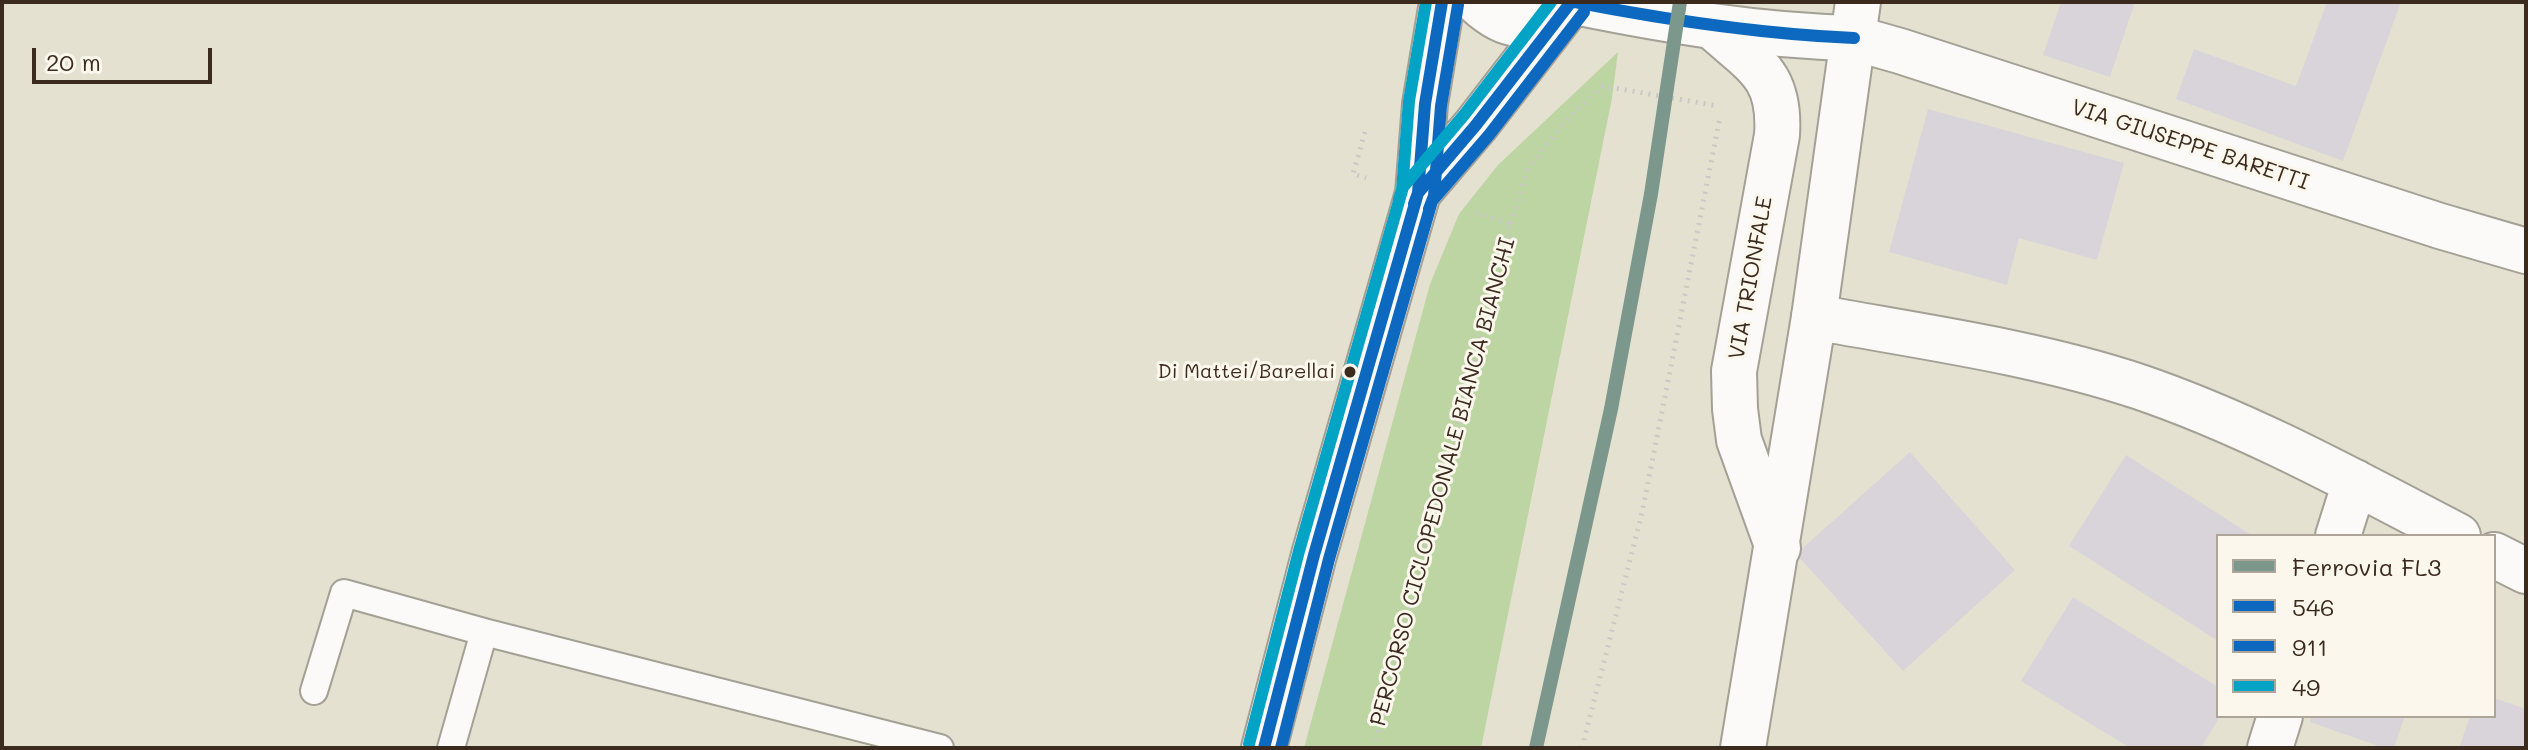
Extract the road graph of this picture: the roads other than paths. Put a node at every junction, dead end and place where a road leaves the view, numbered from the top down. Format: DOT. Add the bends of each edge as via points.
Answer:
graph roads {
  1 [pos="1442,2"];
  2 [pos="1477,2"];
  3 [pos="1570,5"];
  4 [pos="1856,20"];
  5 [pos="1714,28"];
  6 [pos="1438,200"];
  7 [pos="2526,251"];
  8 [pos="1814,317"];
  9 [pos="2355,482"];
  10 [pos="2339,534"];
  11 [pos="2454,534"];
  12 [pos="1778,548"];
  13 [pos="2496,556"];
  14 [pos="2526,571"];
  15 [pos="484,632"];
  16 [pos="314,691"];
  17 [pos="2279,718"];
  18 [pos="451,748"];
  19 [pos="940,748"];
  20 [pos="1264,748"];
  21 [pos="1743,748"];
  22 [pos="2270,748"];
  1 -- 6 [label="street" via="1425,104"];
  2 -- 3 [label="street" via="1500,19 1523,26"];
  3 -- 5 [label="street"];
  3 -- 6 [label="street" via="1476,125"];
  4 -- 5 [label="street" via="1820,38"];
  4 -- 7 [label="street, VIA GIUSEPPE BARETTI" via="1900,51"];
  4 -- 8 [label="street, VIA TRIONFALE"];
  5 -- 12 [label="street, VIA TRIONFALE" via="1758,68 1778,109 1734,371 1739,440"];
  6 -- 20 [label="street" via="1314,555"];
  8 -- 9 [label="street" via="2046,360 2139,387 2239,425"];
  8 -- 12 [label="street, VIA TRIONFALE"];
  9 -- 10 [label="street"];
  9 -- 11 [label="street"];
  12 -- 21 [label="street, VIA TRIONFALE"];
  13 -- 14 [label="street"];
  15 -- 16 [label="lane" via="344,593"];
  15 -- 18 [label="lane"];
  15 -- 19 [label="lane"];
  17 -- 22 [label="street"];
}
